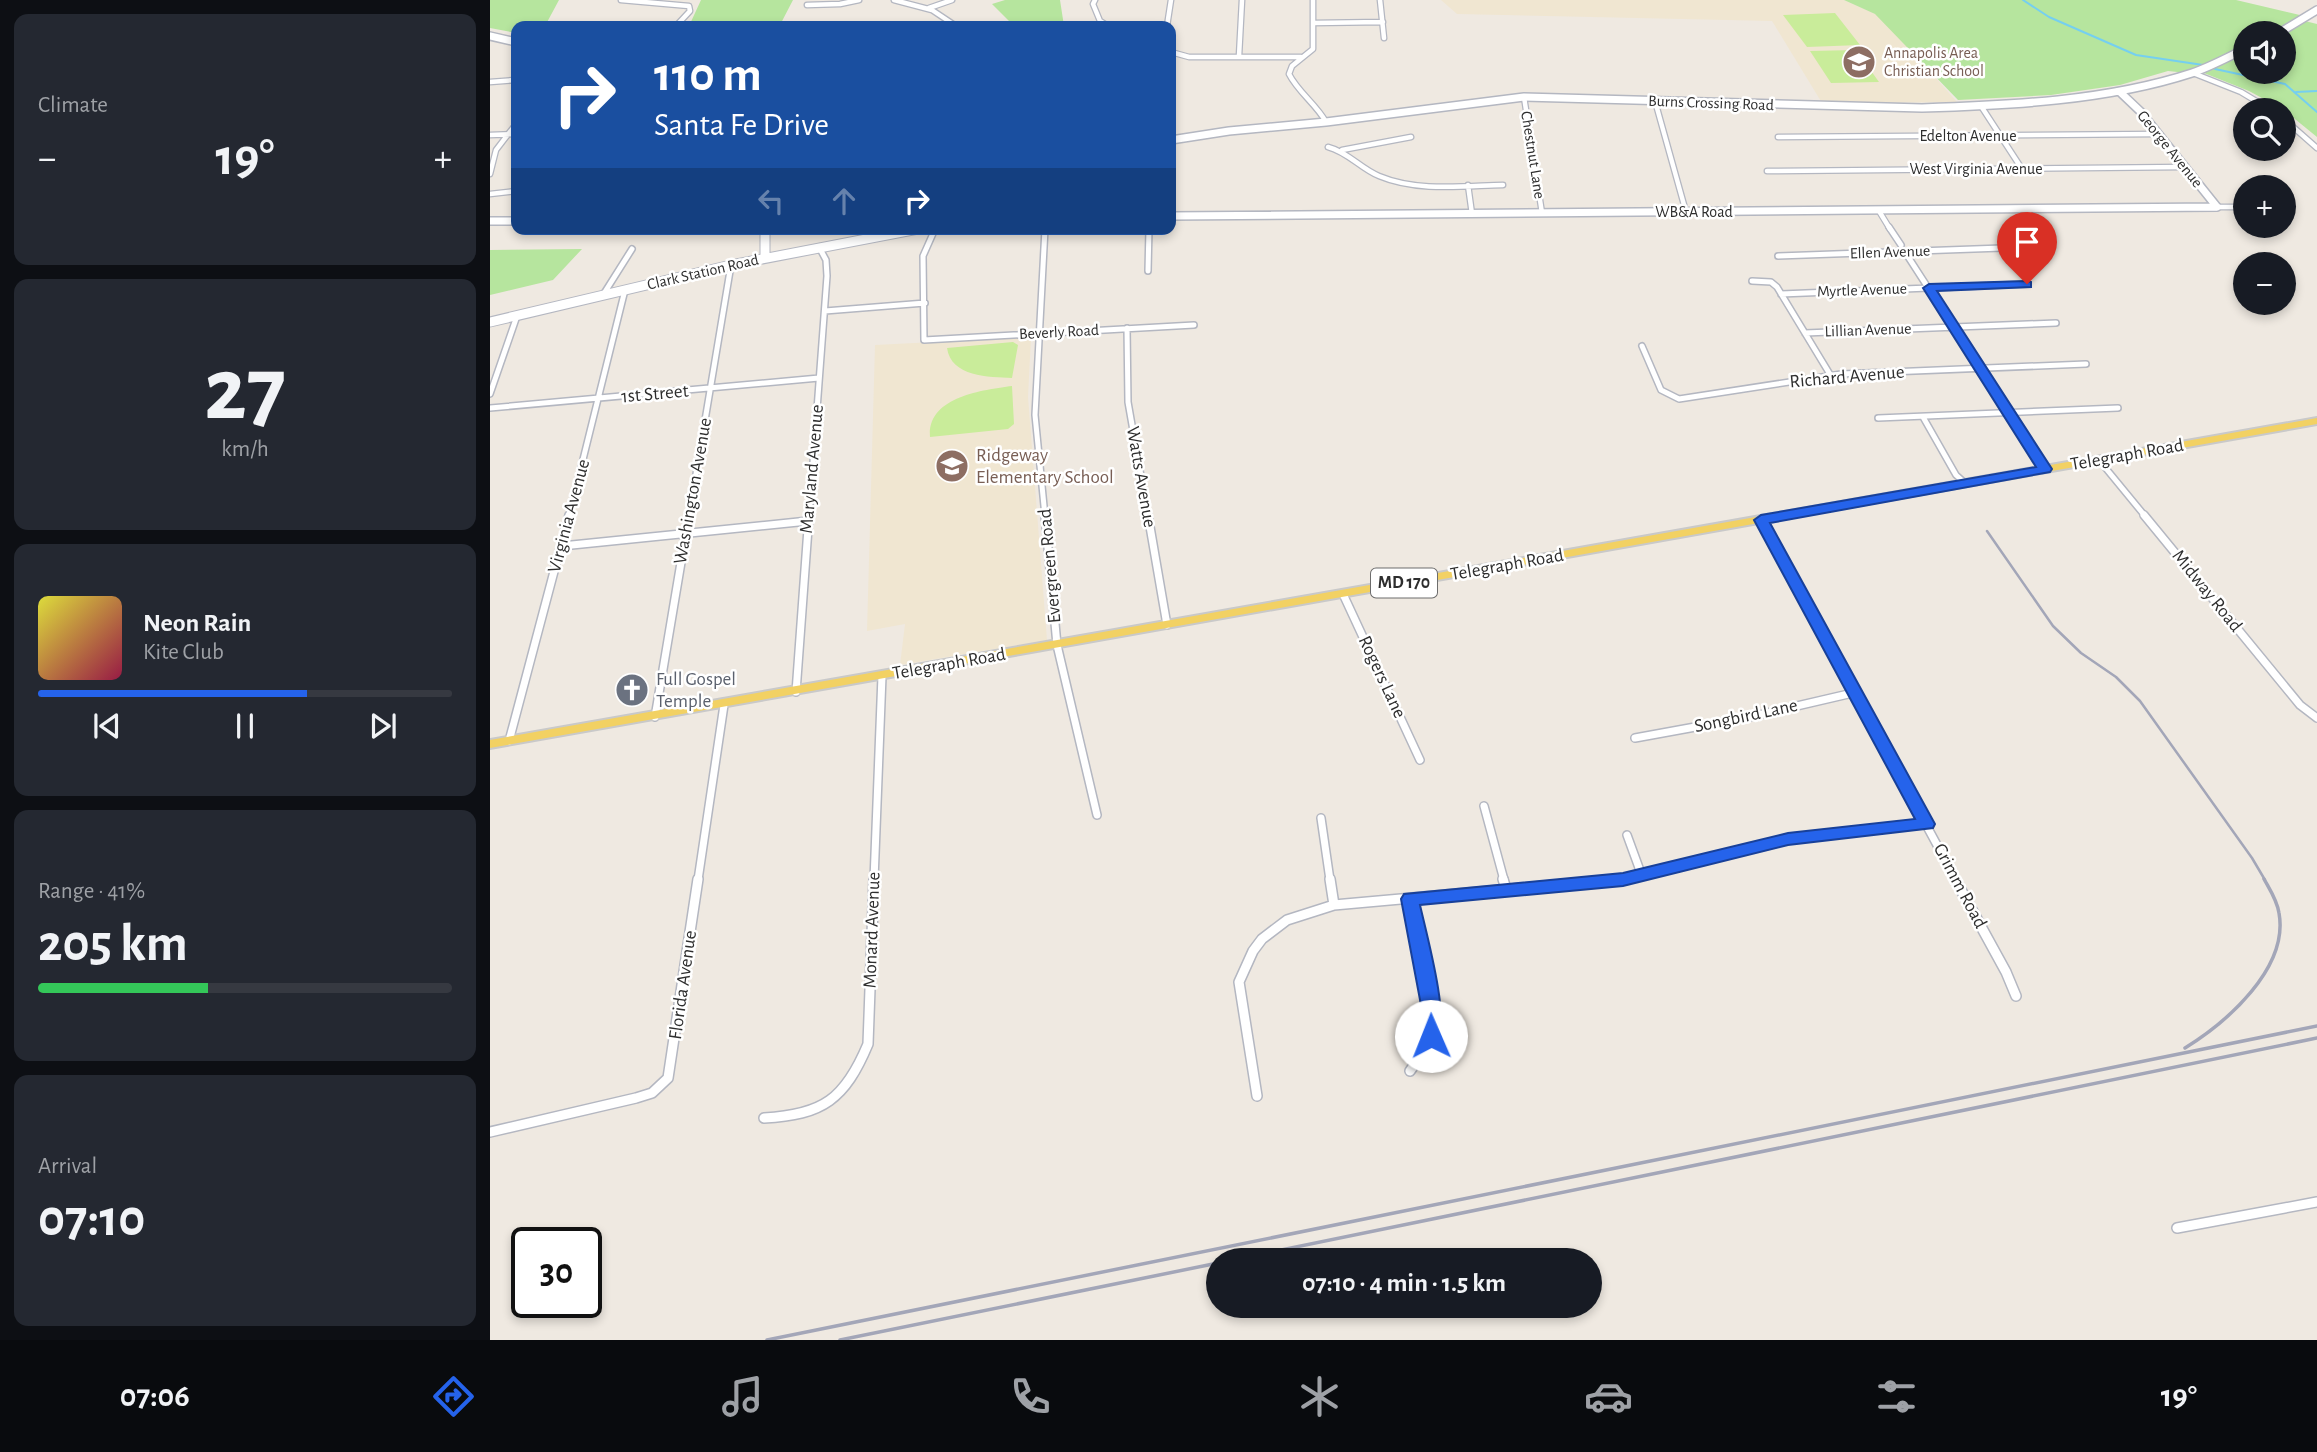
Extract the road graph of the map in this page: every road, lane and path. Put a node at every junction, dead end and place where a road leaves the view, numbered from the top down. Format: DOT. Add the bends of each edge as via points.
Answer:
graph roads {
  1 [pos="621,0"];
  2 [pos="859,0"];
  3 [pos="894,0"];
  4 [pos="952,0"];
  5 [pos="1095,0"];
  6 [pos="1171,0"];
  7 [pos="1242,0"];
  8 [pos="1313,0"];
  9 [pos="1381,0"];
  10 [pos="807,5"];
  11 [pos="928,8"];
  12 [pos="2317,10"];
  13 [pos="681,21"];
  14 [pos="951,21"];
  15 [pos="1100,21"];
  16 [pos="1168,21"];
  17 [pos="1383,22"];
  18 [pos="1313,23"];
  19 [pos="2296,24"];
  20 [pos="490,36"];
  21 [pos="1384,38"];
  22 [pos="511,41"];
  23 [pos="1176,53"];
  24 [pos="2233,55"];
  25 [pos="1239,56"];
  26 [pos="1302,57"];
  27 [pos="2193,73"];
  28 [pos="511,80"];
  29 [pos="490,82"];
  30 [pos="2120,92"];
  31 [pos="1524,97"];
  32 [pos="2251,98"];
  33 [pos="1655,101"];
  34 [pos="1982,106"];
  35 [pos="1326,122"];
  36 [pos="511,130"];
  37 [pos="2296,130"];
  38 [pos="508,134"];
  39 [pos="2158,134"];
  40 [pos="490,135"];
  41 [pos="2001,136"];
  42 [pos="1411,137"];
  43 [pos="1778,137"];
  44 [pos="1176,139"];
  45 [pos="1328,147"];
  46 [pos="2317,148"];
  47 [pos="1342,150"];
  48 [pos="2185,167"];
  49 [pos="2022,169"];
  50 [pos="1767,171"];
  51 [pos="490,174"];
  52 [pos="1468,185"];
  53 [pos="1503,185"];
  54 [pos="511,192"];
  55 [pos="490,194"];
  56 [pos="2217,207"];
  57 [pos="2233,207"];
  58 [pos="2027,209"];
  59 [pos="1879,211"];
  60 [pos="1686,212"];
  61 [pos="1542,213"];
  62 [pos="1472,214"];
  63 [pos="1176,216"];
  64 [pos="490,221"];
  65 [pos="511,221"];
  66 [pos="765,235"];
  67 [pos="885,235"];
  68 [pos="932,235"];
  69 [pos="1045,235"];
  70 [pos="1149,235"];
  71 [pos="2043,239"];
  72 [pos="1901,245"];
  73 [pos="819,247"];
  74 [pos="2002,248"];
  75 [pos="632,249"];
  76 [pos="1905,252"];
  77 [pos="1778,256"];
  78 [pos="765,258"];
  79 [pos="731,265"];
  80 [pos="1148,271"];
  81 [pos="1752,281"];
  82 [pos="2027,284"];
  83 [pos="1929,288"];
  84 [pos="625,290"];
  85 [pos="1782,294"];
  86 [pos="603,295"];
  87 [pos="925,303"];
  88 [pos="825,311"];
  89 [pos="517,316"];
  90 [pos="490,322"];
  91 [pos="2056,323"];
  92 [pos="1194,325"];
  93 [pos="1953,327"];
  94 [pos="1127,328"];
  95 [pos="1805,332"];
  96 [pos="1038,334"];
  97 [pos="1642,346"];
  98 [pos="2086,364"];
  99 [pos="1980,368"];
  100 [pos="1831,376"];
  101 [pos="819,378"];
  102 [pos="710,388"];
  103 [pos="490,394"];
  104 [pos="600,399"];
  105 [pos="490,408"];
  106 [pos="2118,408"];
  107 [pos="2008,412"];
  108 [pos="1923,417"];
  109 [pos="1878,418"];
  110 [pos="2317,421"];
  111 [pos="2099,460"];
  112 [pos="2045,469"];
  113 [pos="1965,484"];
  114 [pos="1761,520"];
  115 [pos="808,521"];
  116 [pos="686,533"];
  117 [pos="562,546"];
  118 [pos="1343,594"];
  119 [pos="1167,625"];
  120 [pos="1057,645"];
  121 [pos="882,676"];
  122 [pos="796,692"];
  123 [pos="1857,692"];
  124 [pos="724,705"];
  125 [pos="655,717"];
  126 [pos="2317,718"];
  127 [pos="1635,738"];
  128 [pos="509,741"];
  129 [pos="490,744"];
  130 [pos="1420,760"];
  131 [pos="1484,806"];
  132 [pos="1097,815"];
  133 [pos="1321,818"];
  134 [pos="1927,824"];
  135 [pos="1627,835"];
  136 [pos="1642,876"];
  137 [pos="1506,889"];
  138 [pos="1410,899"];
  139 [pos="1334,905"];
  140 [pos="2016,996"];
  141 [pos="1410,1072"];
  142 [pos="1257,1096"];
  143 [pos="764,1118"];
  144 [pos="490,1132"];
  145 [pos="2317,1202"];
  146 [pos="2177,1227"];
  1 -- 13 [label="street" via="689,6"];
  2 -- 10 [label="street"];
  3 -- 11 [label="street"];
  4 -- 11 [label="street"];
  5 -- 15 [label="street"];
  6 -- 16 [label="street"];
  7 -- 25 [label="street"];
  8 -- 18 [label="street"];
  9 -- 17 [label="street"];
  11 -- 14 [label="street"];
  12 -- 19 [label="street"];
  17 -- 18 [label="street"];
  17 -- 21 [label="street"];
  18 -- 26 [label="street" via="1313,49"];
  20 -- 22 [label="street"];
  23 -- 25 [label="street"];
  24 -- 27 [label="street, Burns Crossing Road"];
  25 -- 26 [label="street"];
  26 -- 35 [label="street" via="1292,66 1290,78"];
  27 -- 30 [label="street, Burns Crossing Road"];
  27 -- 32 [label="street"];
  28 -- 29 [label="street"];
  30 -- 34 [label="street, Burns Crossing Road"];
  30 -- 39 [label="street, George Avenue"];
  31 -- 33 [label="street, Burns Crossing Road"];
  31 -- 35 [label="street, Burns Crossing Road"];
  31 -- 61 [label="street, Chestnut Lane"];
  33 -- 34 [label="street, Burns Crossing Road"];
  33 -- 60 [label="street"];
  34 -- 41 [label="street"];
  35 -- 44 [label="street, Burns Crossing Road"];
  36 -- 38 [label="street"];
  37 -- 46 [label="street"];
  38 -- 40 [label="street"];
  38 -- 51 [label="street" via="496,150"];
  39 -- 41 [label="street, Edelton Avenue"];
  39 -- 48 [label="street, George Avenue"];
  41 -- 43 [label="street, Edelton Avenue"];
  41 -- 49 [label="street"];
  42 -- 47 [label="street"];
  45 -- 47 [label="street"];
  47 -- 52 [label="street" via="1355,163 1385,179"];
  48 -- 49 [label="street, West Virginia Avenue"];
  48 -- 56 [label="street, George Avenue"];
  49 -- 50 [label="street, West Virginia Avenue"];
  52 -- 53 [label="street"];
  52 -- 62 [label="street"];
  54 -- 55 [label="street"];
  56 -- 57 [label="street"];
  56 -- 58 [label="street, WB&A Road"];
  58 -- 59 [label="street, WB&A Road"];
  58 -- 71 [label="street"];
  59 -- 60 [label="street, WB&A Road"];
  59 -- 72 [label="street"];
  60 -- 61 [label="street, WB&A Road"];
  61 -- 62 [label="street, WB&A Road"];
  62 -- 63 [label="street, WB&A Road"];
  64 -- 65 [label="street"];
  66 -- 78 [label="street"];
  67 -- 73 [label="street, Clark Station Road"];
  68 -- 87 [label="street" via="923,256"];
  69 -- 96 [label="street, Evergreen Road"];
  70 -- 80 [label="street"];
  73 -- 78 [label="street, Clark Station Road"];
  73 -- 88 [label="street, Maryland Avenue" via="827,267"];
  74 -- 76 [label="street, Ellen Avenue"];
  75 -- 86 [label="street"];
  76 -- 77 [label="street, Ellen Avenue"];
  76 -- 83 [label="street"];
  78 -- 79 [label="street, Clark Station Road"];
  79 -- 84 [label="street, Clark Station Road"];
  79 -- 102 [label="street, Washington Avenue"];
  81 -- 85 [label="street" via="1773,283"];
  82 -- 83 [label="street, Myrtle Avenue"];
  83 -- 85 [label="street, Myrtle Avenue"];
  83 -- 93 [label="street"];
  84 -- 86 [label="street, Clark Station Road"];
  84 -- 104 [label="street, Virginia Avenue"];
  85 -- 95 [label="street"];
  86 -- 89 [label="street, Clark Station Road"];
  87 -- 88 [label="street"];
  87 -- 96 [label="street, Beverly Road" via="924,340"];
  88 -- 101 [label="street, Maryland Avenue"];
  89 -- 90 [label="street, Clark Station Road"];
  89 -- 103 [label="street"];
  91 -- 93 [label="street, Lillian Avenue"];
  92 -- 94 [label="street, Beverly Road"];
  93 -- 95 [label="street, Lillian Avenue"];
  93 -- 99 [label="street"];
  94 -- 96 [label="street, Beverly Road"];
  94 -- 119 [label="street, Watts Avenue" via="1128,402"];
  95 -- 100 [label="street"];
  96 -- 120 [label="street, Evergreen Road" via="1035,415"];
  97 -- 100 [label="street, Richard Avenue" via="1659,388 1676,398"];
  98 -- 99 [label="street, Richard Avenue"];
  99 -- 100 [label="street, Richard Avenue"];
  99 -- 107 [label="street"];
  101 -- 102 [label="street, 1st Street"];
  101 -- 115 [label="street, Maryland Avenue"];
  102 -- 104 [label="street, 1st Street"];
  102 -- 116 [label="street, Washington Avenue"];
  104 -- 105 [label="street, 1st Street"];
  104 -- 117 [label="street, Virginia Avenue"];
  106 -- 107 [label="street"];
  107 -- 108 [label="street"];
  107 -- 112 [label="street"];
  108 -- 109 [label="street"];
  108 -- 113 [label="street"];
  110 -- 111 [label="main road, Telegraph Road / MD 170"];
  111 -- 112 [label="main road, Telegraph Road / MD 170"];
  111 -- 126 [label="street, Midway Road" via="2300,705"];
  112 -- 113 [label="main road, Telegraph Road / MD 170"];
  113 -- 114 [label="main road, Telegraph Road / MD 170"];
  114 -- 118 [label="main road, Telegraph Road / MD 170"];
  114 -- 123 [label="street, Grimm Road"];
  115 -- 116 [label="street"];
  115 -- 122 [label="street, Maryland Avenue"];
  116 -- 117 [label="street"];
  116 -- 125 [label="street, Washington Avenue"];
  117 -- 128 [label="street, Virginia Avenue"];
  118 -- 119 [label="main road, Telegraph Road / MD 170"];
  118 -- 130 [label="street, Rogers Lane"];
  119 -- 120 [label="main road, Telegraph Road / MD 170"];
  120 -- 121 [label="main road, Telegraph Road / MD 170"];
  120 -- 132 [label="street, Evergreen Road"];
  121 -- 122 [label="main road, Telegraph Road / MD 170"];
  121 -- 143 [label="street, Monard Avenue" via="868,1044 853,1077 824,1105 796,1118"];
  122 -- 124 [label="main road, Telegraph Road / MD 170"];
  123 -- 127 [label="street, Songbird Lane"];
  123 -- 134 [label="street, Grimm Road"];
  124 -- 125 [label="main road, Telegraph Road / MD 170"];
  124 -- 144 [label="street, Florida Avenue" via="668,1078 652,1093 636,1098"];
  125 -- 128 [label="main road, Telegraph Road / MD 170"];
  128 -- 129 [label="main road, Telegraph Road / MD 170"];
  131 -- 137 [label="street"];
  133 -- 139 [label="street"];
  134 -- 136 [label="street" via="1788,839"];
  134 -- 140 [label="street, Grimm Road"];
  135 -- 136 [label="street"];
  136 -- 137 [label="street"];
  137 -- 138 [label="street"];
  138 -- 139 [label="street"];
  138 -- 141 [label="street" via="1432,1021 1427,1045"];
  139 -- 142 [label="street" via="1281,922 1251,950 1244,964 1239,982"];
  145 -- 146 [label="street"];
}
